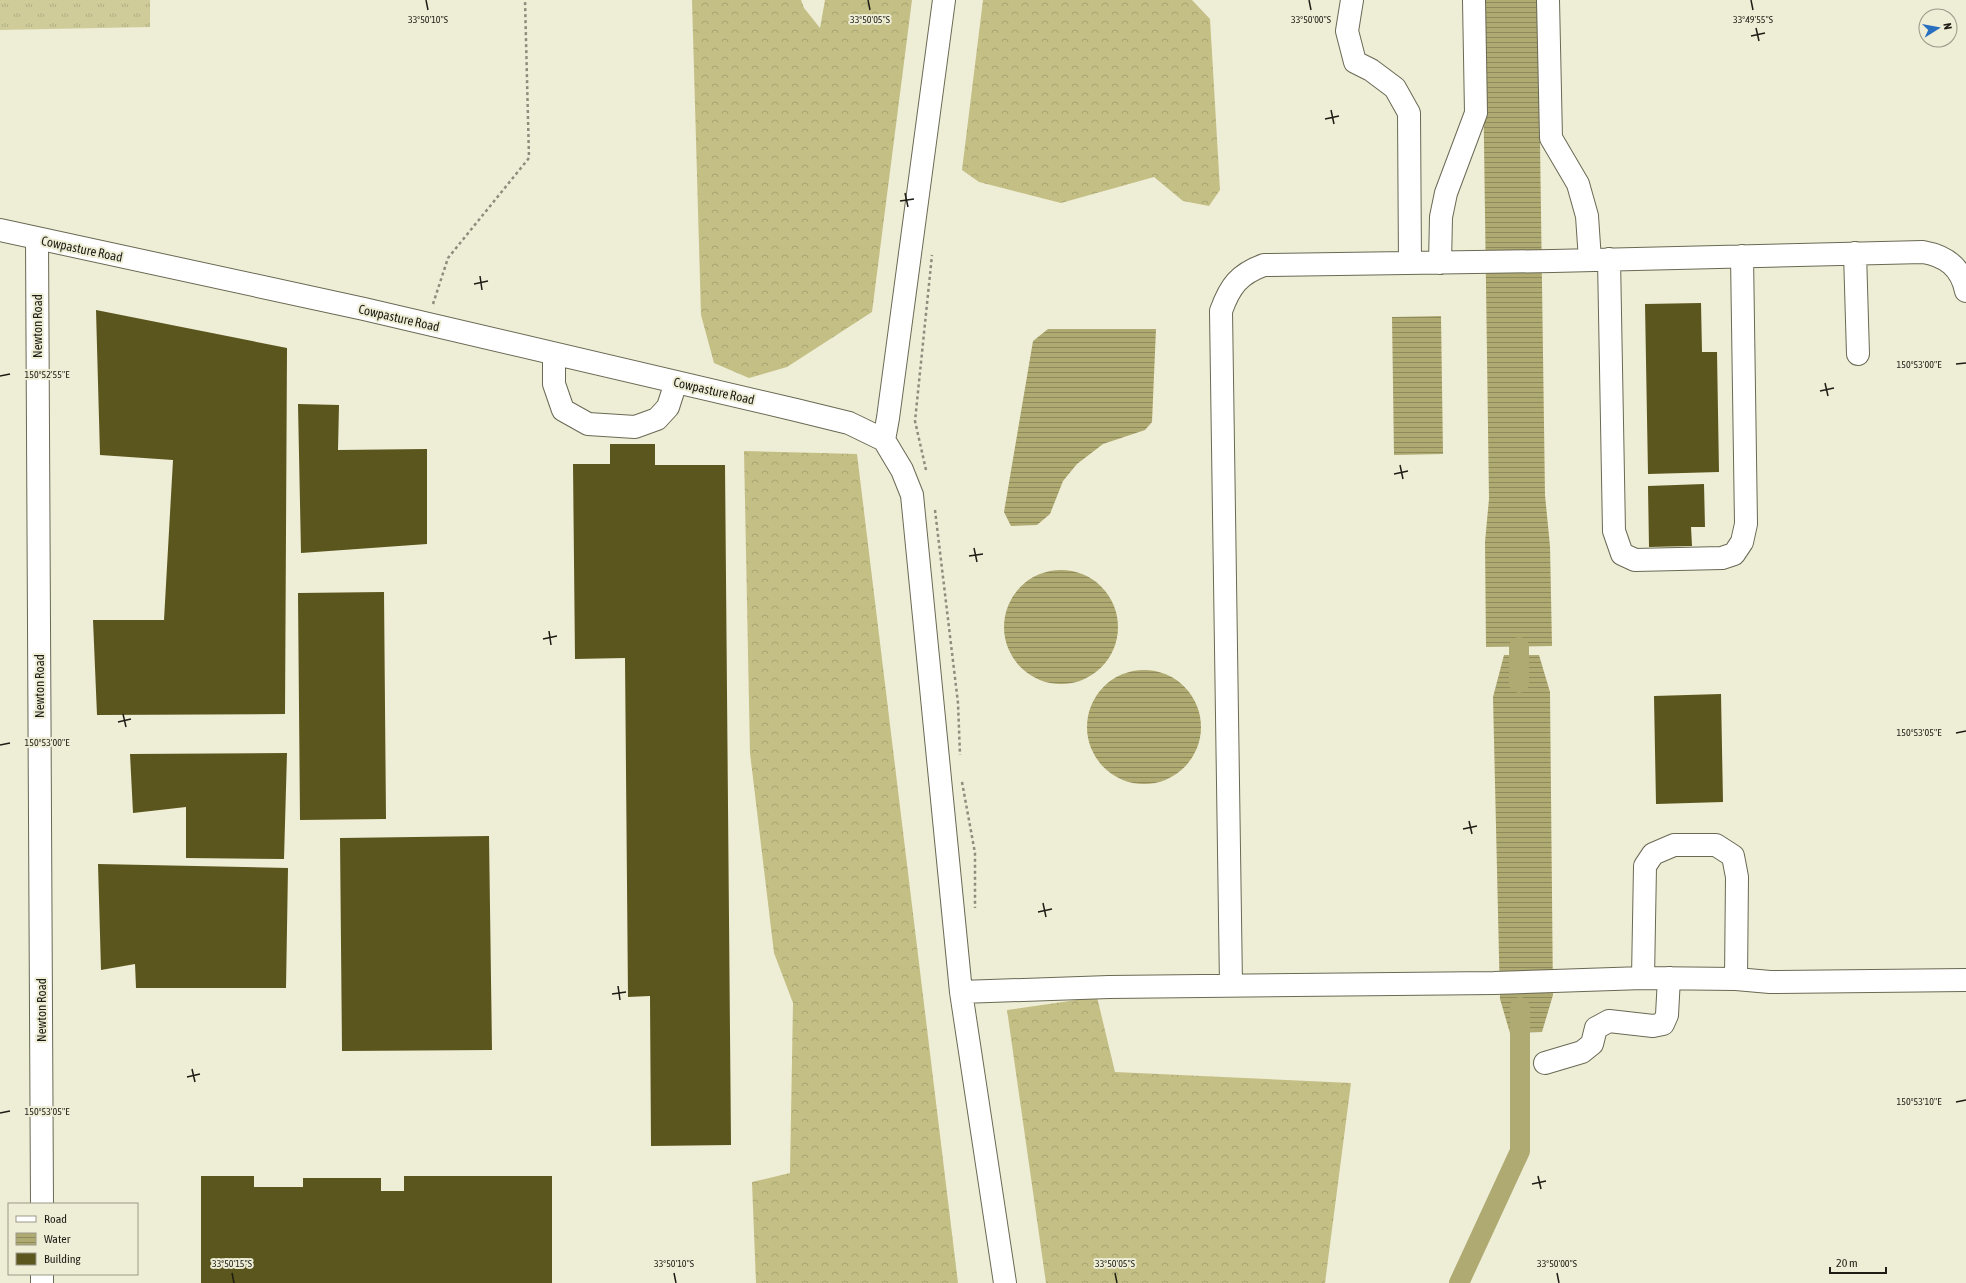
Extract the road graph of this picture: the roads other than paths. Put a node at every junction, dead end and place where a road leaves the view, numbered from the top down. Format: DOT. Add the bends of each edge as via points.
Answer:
graph roads {
  1 [pos="944,0"];
  2 [pos="1352,0"];
  3 [pos="1474,0"];
  4 [pos="1548,0"];
  5 [pos="0,230"];
  6 [pos="37,239"];
  7 [pos="1855,253"];
  8 [pos="1742,256"];
  9 [pos="1599,260"];
  10 [pos="1410,263"];
  11 [pos="1440,263"];
  12 [pos="1966,290"];
  13 [pos="554,354"];
  14 [pos="1858,354"];
  15 [pos="676,382"];
  16 [pos="884,440"];
  17 [pos="1643,978"];
  18 [pos="1670,978"];
  19 [pos="1736,979"];
  20 [pos="1966,980"];
  21 [pos="1231,985"];
  22 [pos="961,992"];
  23 [pos="1545,1063"];
  24 [pos="42,1203"];
  25 [pos="1005,1283"];
  1 -- 16 [label="street"];
  2 -- 10 [label="street" via="1347,31 1355,62 1371,70 1395,88 1410,114"];
  3 -- 11 [label="street" via="1476,113 1446,193 1441,217"];
  4 -- 9 [label="street" via="1551,138 1578,184"];
  5 -- 6 [label="street, Cowpasture Road"];
  6 -- 13 [label="street, Cowpasture Road"];
  6 -- 24 [label="street, Newton Road"];
  7 -- 8 [label="street"];
  7 -- 12 [label="street" via="1924,252 1938,255 1958,269"];
  7 -- 14 [label="street"];
  8 -- 9 [label="street"];
  8 -- 9 [label="street" via="1746,524 1742,542 1734,554 1722,558 1635,560 1622,554 1614,531"];
  9 -- 11 [label="street"];
  10 -- 11 [label="street"];
  10 -- 21 [label="street" via="1264,265 1247,271 1227,292 1221,311"];
  13 -- 15 [label="street, Cowpasture Road"];
  13 -- 15 [label="street" via="554,384 563,410 588,424 635,427 658,419 668,407"];
  15 -- 16 [label="street, Cowpasture Road" via="849,424"];
  16 -- 22 [label="street" via="902,470 912,495"];
  17 -- 18 [label="street"];
  17 -- 19 [label="street" via="1645,866 1652,854 1674,846 1690,844 1716,845 1733,856 1737,877"];
  17 -- 21 [label="street" via="1494,983"];
  18 -- 19 [label="street"];
  18 -- 23 [label="street" via="1667,1015 1663,1024 1653,1026 1609,1021 1596,1028 1592,1044 1582,1052"];
  19 -- 20 [label="street" via="1770,982"];
  21 -- 22 [label="street"];
  22 -- 25 [label="street"];
}
